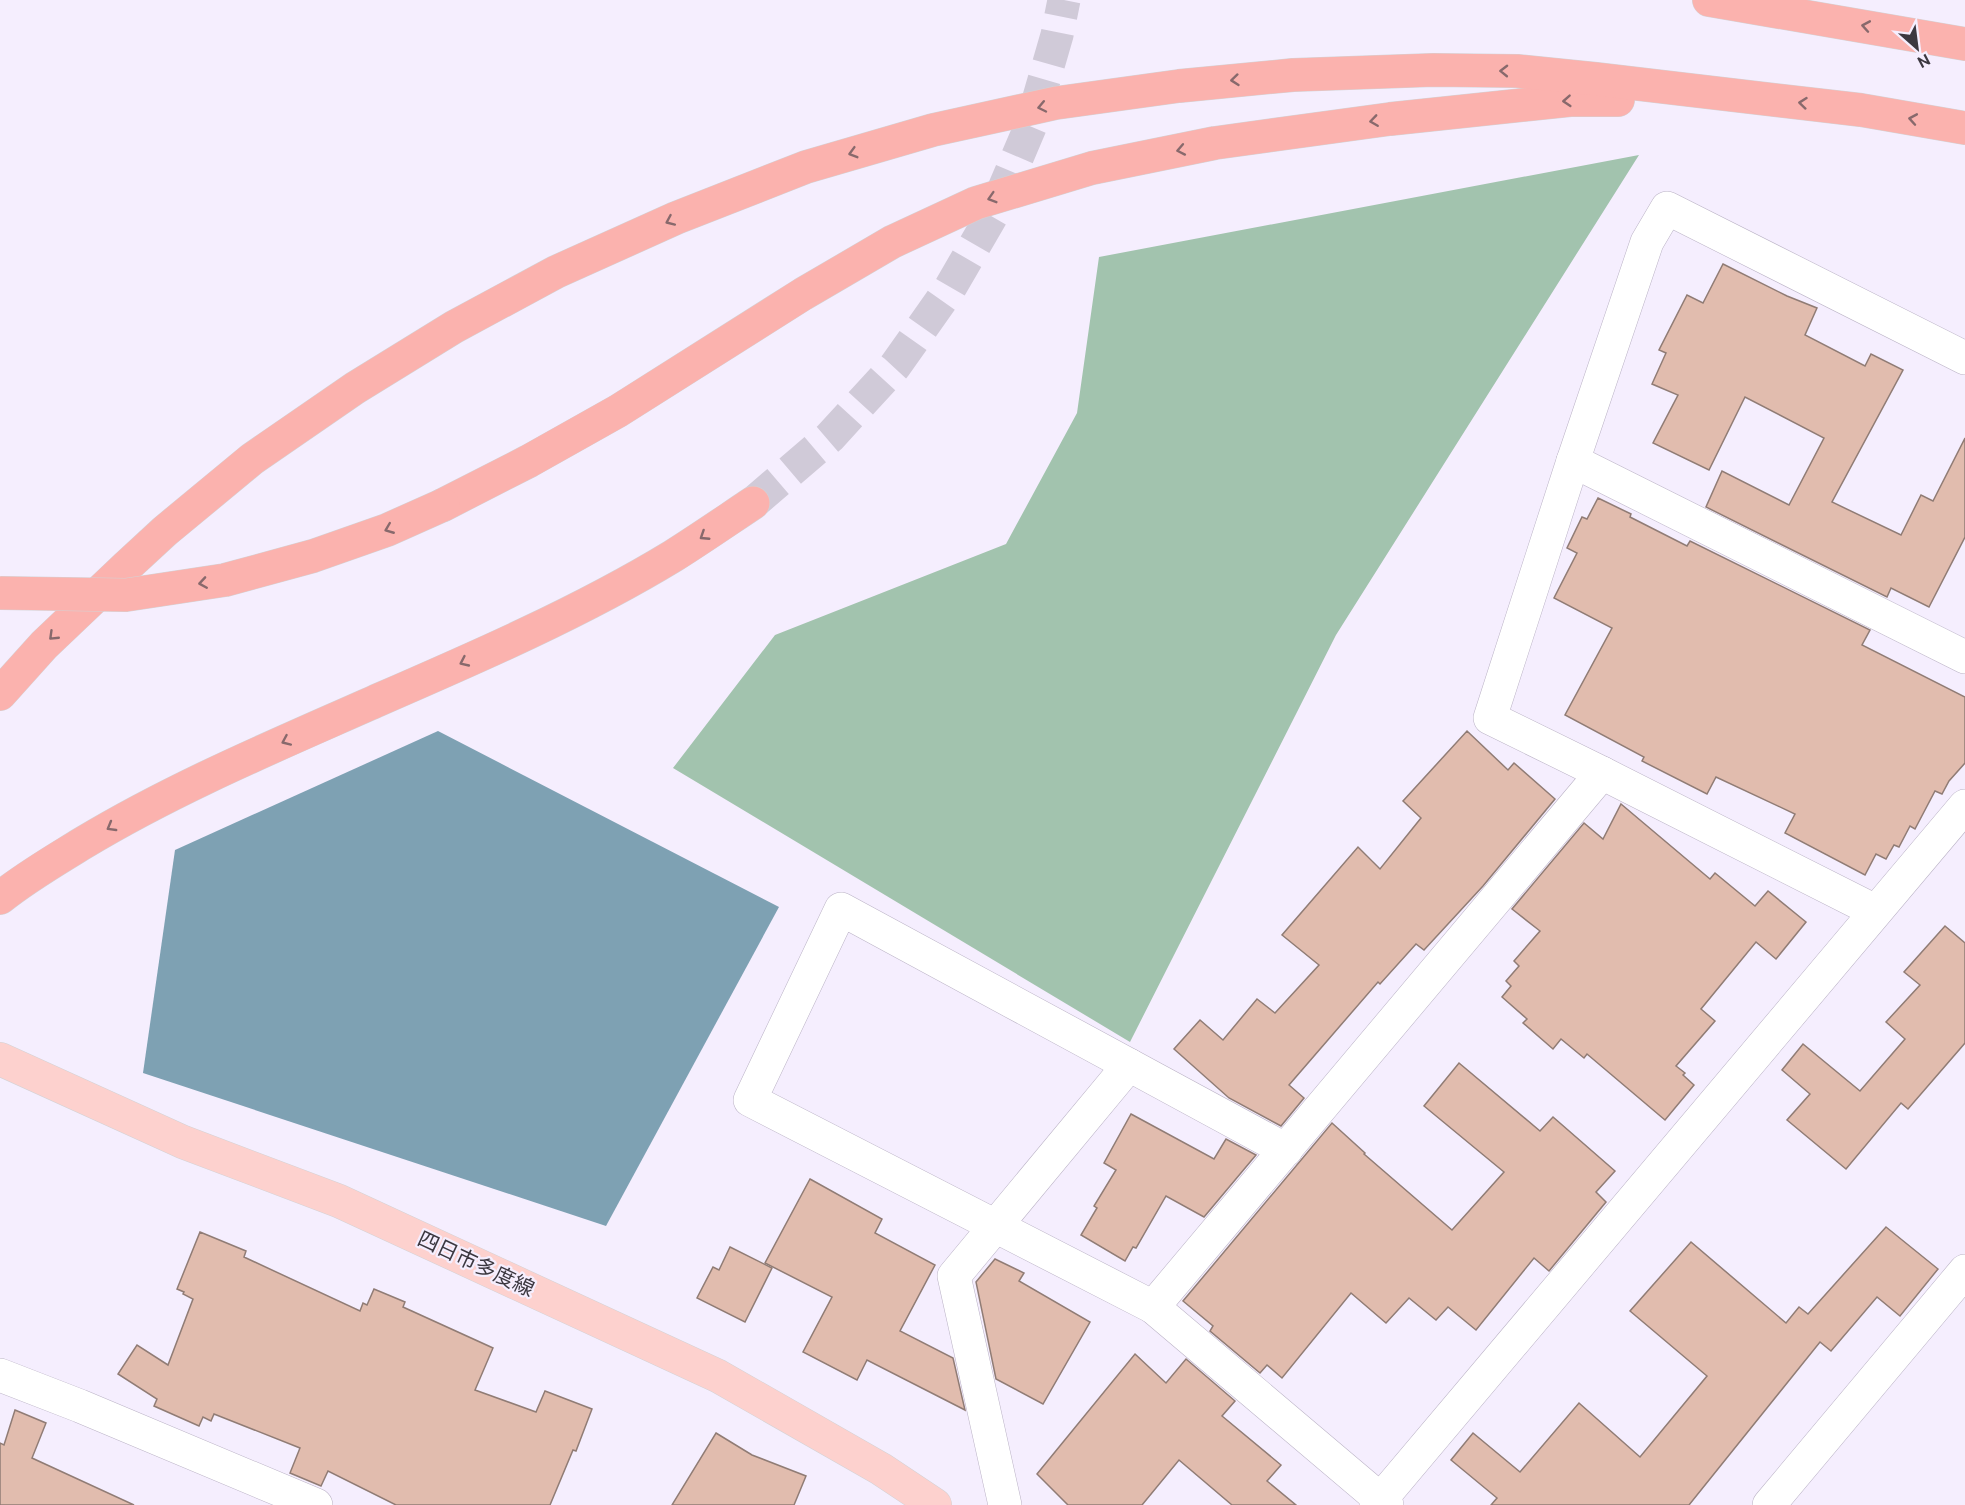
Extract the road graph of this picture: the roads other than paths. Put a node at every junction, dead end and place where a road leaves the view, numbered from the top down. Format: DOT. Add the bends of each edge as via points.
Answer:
graph roads {
  1 [pos="1709,0"];
  2 [pos="1965,44"];
  3 [pos="1752,98"];
  4 [pos="1965,128"];
  5 [pos="1965,358"];
  6 [pos="1573,461"];
  7 [pos="753,503"];
  8 [pos="0,593"];
  9 [pos="1965,657"];
  10 [pos="0,694"];
  11 [pos="1602,773"];
  12 [pos="1965,806"];
  13 [pos="0,898"];
  14 [pos="1875,911"];
  15 [pos="0,1059"];
  16 [pos="1129,1065"];
  17 [pos="1286,1150"];
  18 [pos="994,1226"];
  19 [pos="1965,1271"];
  20 [pos="1153,1307"];
  21 [pos="0,1375"];
  22 [pos="1381,1503"];
  23 [pos="316,1505"];
  24 [pos="935,1505"];
  25 [pos="1005,1505"];
  26 [pos="1769,1505"];
  2 -- 1 [label="highway, one-way"];
  4 -- 3 [label="highway, one-way" via="1861,110"];
  3 -- 8 [label="highway, one-way, bridge" via="1570,100 1390,119 1215,143 1092,168 976,203 892,242 618,411 529,461 387,530 313,556 225,580 126,595"];
  3 -- 10 [label="highway, one-way" via="1517,71 1293,75 1056,104 933,130 806,167 676,218 556,272 454,327 355,388 252,459 165,531 44,645"];
  5 -- 6 [label="street" via="1667,208 1647,242"];
  6 -- 9 [label="street"];
  6 -- 11 [label="street" via="1490,718"];
  7 -- 13 [label="highway, one-way" via="673,556 517,637 216,772 115,824"];
  11 -- 14 [label="street"];
  11 -- 17 [label="street"];
  12 -- 14 [label="street"];
  14 -- 22 [label="street"];
  15 -- 24 [label="main road, 四日市多度線" via="183,1142 339,1201 718,1376 881,1469"];
  16 -- 17 [label="street"];
  16 -- 18 [label="street"];
  16 -- 18 [label="street" via="841,909 750,1100"];
  17 -- 20 [label="street"];
  18 -- 20 [label="street"];
  18 -- 25 [label="street" via="954,1276"];
  19 -- 26 [label="street"];
  20 -- 22 [label="street"];
  21 -- 23 [label="street"];
}
